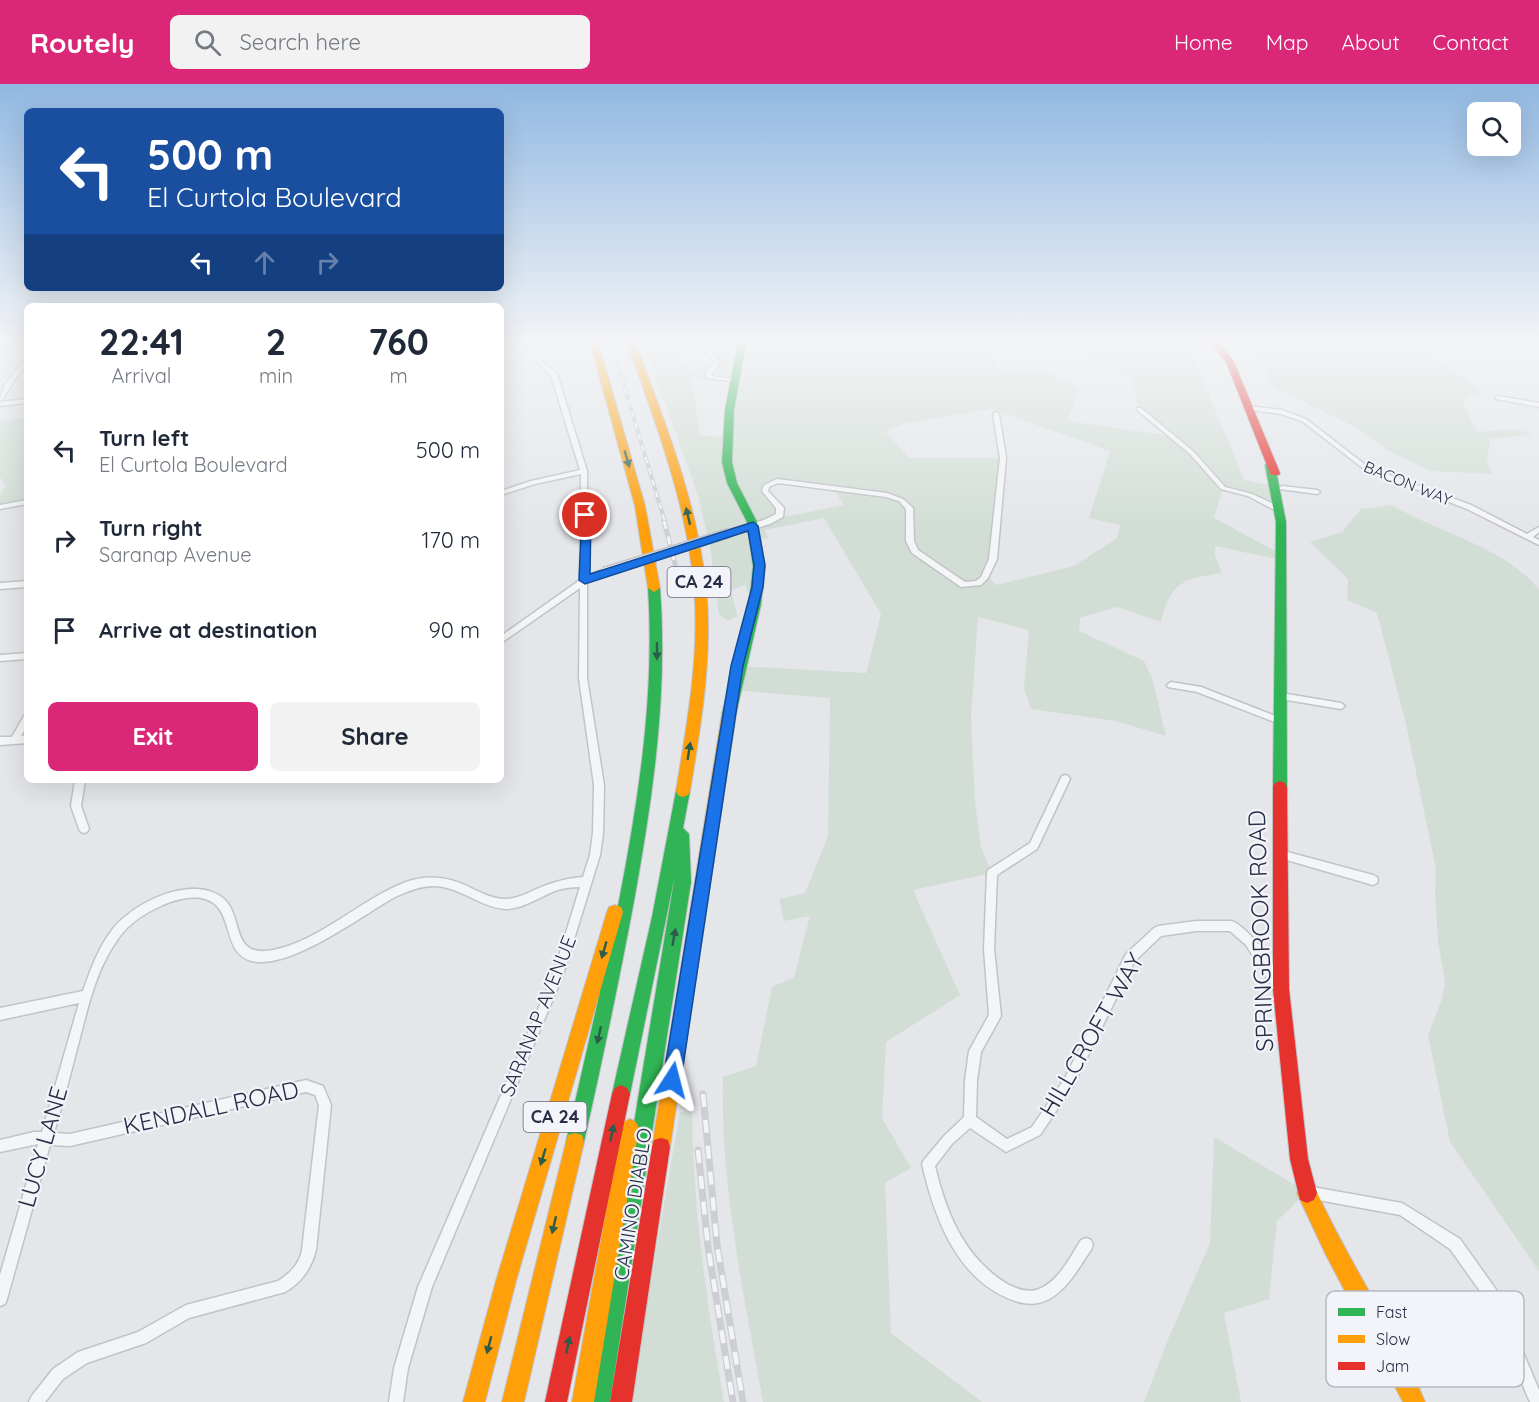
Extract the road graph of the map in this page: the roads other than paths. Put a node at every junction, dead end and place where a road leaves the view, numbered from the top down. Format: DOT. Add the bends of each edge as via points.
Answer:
graph roads {
  1 [pos="563,404"];
  2 [pos="612,404"];
  3 [pos="652,404"];
  4 [pos="731,404"];
  5 [pos="1245,404"];
  6 [pos="1247,408"];
  7 [pos="1139,409"];
  8 [pos="996,414"];
  9 [pos="1270,465"];
  10 [pos="584,471"];
  11 [pos="1282,488"];
  12 [pos="504,492"];
  13 [pos="1317,492"];
  14 [pos="24,503"];
  15 [pos="0,507"];
  16 [pos="1280,507"];
  17 [pos="753,526"];
  18 [pos="1539,529"];
  19 [pos="1529,536"];
  20 [pos="1539,543"];
  21 [pos="585,580"];
  22 [pos="24,584"];
  23 [pos="0,586"];
  24 [pos="504,637"];
  25 [pos="24,656"];
  26 [pos="0,658"];
  27 [pos="1172,685"];
  28 [pos="1281,696"];
  29 [pos="1341,706"];
  30 [pos="1280,720"];
  31 [pos="24,723"];
  32 [pos="15,739"];
  33 [pos="24,739"];
  34 [pos="0,741"];
  35 [pos="1065,778"];
  36 [pos="80,783"];
  37 [pos="680,809"];
  38 [pos="84,829"];
  39 [pos="640,834"];
  40 [pos="1280,854"];
  41 [pos="1373,880"];
  42 [pos="586,882"];
  43 [pos="659,928"];
  44 [pos="1281,989"];
  45 [pos="87,996"];
  46 [pos="0,1014"];
  47 [pos="970,1120"];
  48 [pos="46,1139"];
  49 [pos="0,1146"];
  50 [pos="1307,1192"];
  51 [pos="1086,1245"];
  52 [pos="1355,1291"];
  53 [pos="1488,1291"];
  54 [pos="0,1299"];
  55 [pos="1524,1371"];
  56 [pos="1408,1387"];
  57 [pos="36,1402"];
  58 [pos="396,1402"];
  59 [pos="474,1402"];
  60 [pos="513,1402"];
  61 [pos="556,1402"];
  62 [pos="583,1402"];
  63 [pos="599,1402"];
  64 [pos="621,1402"];
  65 [pos="1414,1402"];
  66 [pos="1537,1402"];
  1 -- 10 [label="street, SARANAP AVENUE"];
  2 -- 39 [label="main road, CA 24, one-way" via="640,503 655,593 655,716"];
  37 -- 3 [label="main road, CA 24, one-way" via="699,673 699,576 682,493"];
  4 -- 17 [label="main road, CAMINO DIABLO" via="728,468"];
  5 -- 6 [label="main road, SPRINGBROOK ROAD"];
  6 -- 9 [label="main road, SPRINGBROOK ROAD"];
  6 -- 19 [label="street, BACON WAY" via="1282,412 1304,420 1366,468 1469,507"];
  7 -- 16 [label="street" via="1192,453 1223,488"];
  8 -- 17 [label="street" via="1003,458 993,559 978,583 964,585 915,551 910,541 909,508 887,495 777,481 766,486 765,491 780,508 780,515"];
  9 -- 11 [label="main road, SPRINGBROOK ROAD"];
  9 -- 16 [label="main road, SPRINGBROOK ROAD"];
  10 -- 12 [label="street"];
  10 -- 21 [label="street, SARANAP AVENUE"];
  11 -- 13 [label="street"];
  11 -- 16 [label="main road, SPRINGBROOK ROAD"];
  14 -- 15 [label="street"];
  16 -- 28 [label="main road, SPRINGBROOK ROAD"];
  17 -- 21 [label="street, bridge"];
  17 -- 64 [label="main road, CAMINO DIABLO" via="758,587 737,666"];
  18 -- 19 [label="street"];
  19 -- 20 [label="street, BACON WAY"];
  21 -- 24 [label="street"];
  21 -- 42 [label="street, SARANAP AVENUE" via="583,678 599,785 598,832"];
  22 -- 23 [label="street"];
  25 -- 26 [label="street"];
  27 -- 30 [label="street" via="1204,691"];
  28 -- 29 [label="street"];
  28 -- 30 [label="main road, SPRINGBROOK ROAD"];
  30 -- 40 [label="main road, SPRINGBROOK ROAD"];
  31 -- 32 [label="street"];
  32 -- 33 [label="street"];
  32 -- 34 [label="street"];
  35 -- 47 [label="street" via="1034,846 992,873 989,949 995,1016 975,1051"];
  36 -- 38 [label="street" via="76,806"];
  37 -- 43 [label="main road, CA 24"];
  63 -- 37 [label="main road, one-way" via="683,882"];
  39 -- 59 [label="main road, CA 24, one-way" via="506,1281"];
  39 -- 60 [label="main road, one-way" via="605,1009"];
  40 -- 41 [label="street"];
  40 -- 44 [label="main road, SPRINGBROOK ROAD"];
  42 -- 45 [label="street, LUCY LANE" via="560,884 505,904 459,885 421,883 372,904 292,950 261,957 239,948 223,902 196,892 180,894 141,913 116,934"];
  42 -- 58 [label="street, SARANAP AVENUE" via="558,975 425,1287 401,1368"];
  61 -- 43 [label="main road, CA 24, one-way"];
  43 -- 62 [label="main road" via="658,971"];
  44 -- 47 [label="street, HILLCROFT WAY" via="1250,941 1232,926 1158,932 1130,958 1069,1082 1036,1131 1006,1146"];
  44 -- 50 [label="main road, SPRINGBROOK ROAD" via="1291,1108"];
  45 -- 46 [label="street"];
  45 -- 48 [label="street, LUCY LANE"];
  47 -- 51 [label="street" via="928,1164 936,1199 963,1256 992,1283 1021,1299 1043,1294 1062,1280"];
  48 -- 49 [label="street"];
  48 -- 54 [label="street, LUCY LANE"];
  48 -- 57 [label="street, KENDALL ROAD" via="70,1140 306,1086 319,1090 325,1105 307,1261 292,1281 186,1312 141,1338 83,1357 58,1374"];
  50 -- 52 [label="main road, SPRINGBROOK ROAD"];
  50 -- 53 [label="street" via="1402,1209 1455,1244"];
  55 -- 66 [label="street"];
  56 -- 65 [label="main road, SPRINGBROOK ROAD"];
}
